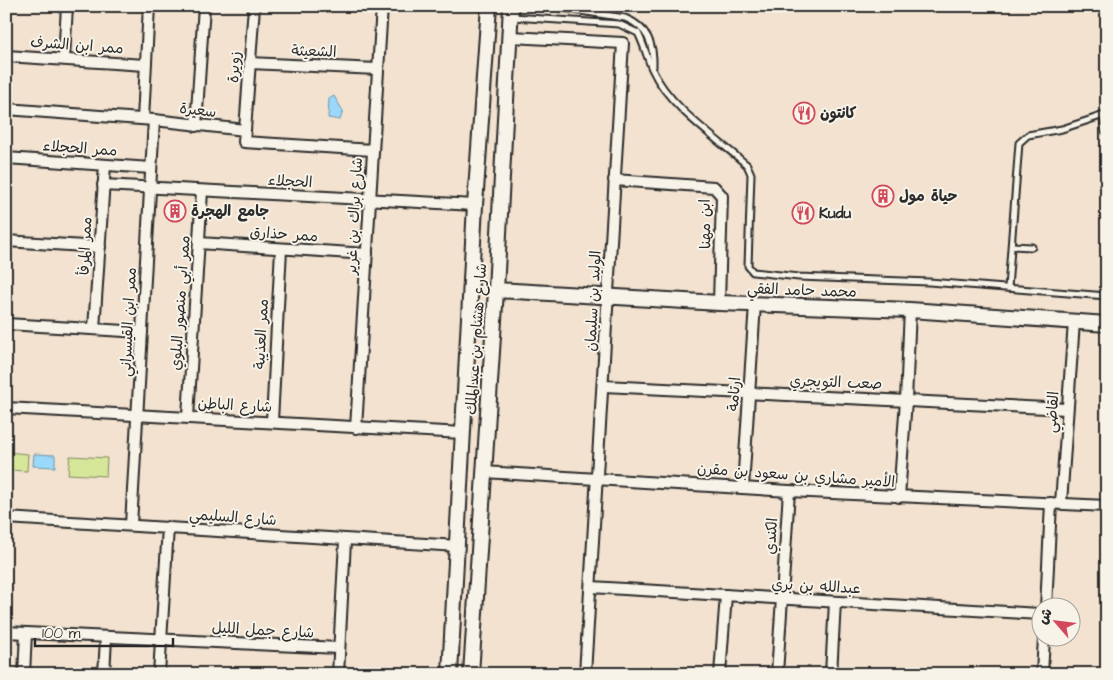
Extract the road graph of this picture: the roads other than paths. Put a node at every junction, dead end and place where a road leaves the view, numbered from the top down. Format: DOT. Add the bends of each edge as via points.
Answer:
graph roads {
  1 [pos="67,6"];
  2 [pos="149,6"];
  3 [pos="204,6"];
  4 [pos="254,6"];
  5 [pos="382,6"];
  6 [pos="489,6"];
  7 [pos="548,6"];
  8 [pos="579,9"];
  9 [pos="511,11"];
  10 [pos="511,37"];
  11 [pos="6,56"];
  12 [pos="64,59"];
  13 [pos="250,63"];
  14 [pos="146,65"];
  15 [pos="377,68"];
  16 [pos="652,70"];
  17 [pos="6,109"];
  18 [pos="1105,115"];
  19 [pos="143,119"];
  20 [pos="154,120"];
  21 [pos="196,126"];
  22 [pos="245,130"];
  23 [pos="1105,131"];
  24 [pos="373,150"];
  25 [pos="6,158"];
  26 [pos="105,165"];
  27 [pos="151,168"];
  28 [pos="614,180"];
  29 [pos="103,184"];
  30 [pos="150,187"];
  31 [pos="202,190"];
  32 [pos="371,200"];
  33 [pos="475,205"];
  34 [pos="6,241"];
  35 [pos="199,243"];
  36 [pos="1012,246"];
  37 [pos="100,247"];
  38 [pos="1032,247"];
  39 [pos="281,249"];
  40 [pos="367,254"];
  41 [pos="1008,288"];
  42 [pos="496,290"];
  43 [pos="1107,296"];
  44 [pos="608,298"];
  45 [pos="719,303"];
  46 [pos="755,304"];
  47 [pos="910,310"];
  48 [pos="1074,322"];
  49 [pos="6,324"];
  50 [pos="1107,324"];
  51 [pos="94,329"];
  52 [pos="142,332"];
  53 [pos="604,386"];
  54 [pos="749,394"];
  55 [pos="906,400"];
  56 [pos="6,408"];
  57 [pos="1067,409"];
  58 [pos="137,414"];
  59 [pos="188,417"];
  60 [pos="272,422"];
  61 [pos="356,428"];
  62 [pos="463,433"];
  63 [pos="484,472"];
  64 [pos="596,479"];
  65 [pos="743,487"];
  66 [pos="789,491"];
  67 [pos="899,497"];
  68 [pos="1056,503"];
  69 [pos="1107,506"];
  70 [pos="6,518"];
  71 [pos="131,525"];
  72 [pos="168,527"];
  73 [pos="345,541"];
  74 [pos="458,546"];
  75 [pos="591,587"];
  76 [pos="726,595"];
  77 [pos="1047,598"];
  78 [pos="781,599"];
  79 [pos="835,602"];
  80 [pos="1030,613"];
  81 [pos="6,632"];
  82 [pos="26,633"];
  83 [pos="106,638"];
  84 [pos="160,640"];
  85 [pos="339,648"];
  86 [pos="1043,648"];
  87 [pos="24,674"];
  88 [pos="104,674"];
  89 [pos="159,674"];
  90 [pos="338,674"];
  91 [pos="450,674"];
  92 [pos="470,674"];
  93 [pos="585,674"];
  94 [pos="720,674"];
  95 [pos="777,674"];
  96 [pos="831,674"];
  97 [pos="1042,674"];
  1 -- 12 [label="street"];
  2 -- 14 [label="street"];
  3 -- 21 [label="street"];
  4 -- 13 [label="street, زويرة"];
  5 -- 15 [label="street, شارع براك بن غرير"];
  6 -- 33 [label="street, شارع هشام بن عبدالملك"];
  7 -- 8 [label="lane"];
  8 -- 16 [label="lane" via="625,18 643,28 654,53"];
  9 -- 10 [label="street, شارع هشام بن عبدالملك"];
  9 -- 16 [label="lane" via="631,28 638,33"];
  10 -- 28 [label="street, الوليد بن سليمان" via="623,43"];
  10 -- 42 [label="street, شارع هشام بن عبدالملك"];
  11 -- 12 [label="street, ممر ابن الشرف"];
  12 -- 14 [label="street, ممر ابن الشرف"];
  13 -- 15 [label="street, الشعيثة"];
  13 -- 22 [label="street, زويرة"];
  14 -- 19 [label="street"];
  15 -- 24 [label="street, شارع براك بن غرير"];
  16 -- 41 [label="lane" via="687,115 747,165 751,174 748,266 753,272"];
  17 -- 19 [label="street, سعيرة"];
  18 -- 23 [label="lane"];
  18 -- 36 [label="lane" via="1022,139 1018,150"];
  19 -- 20 [label="street, سعيرة"];
  20 -- 21 [label="street, سعيرة"];
  20 -- 27 [label="street, ممر ابن القيسراني"];
  21 -- 22 [label="street, سعيرة"];
  22 -- 24 [label="street" via="244,142"];
  24 -- 32 [label="street, شارع براك بن غرير"];
  25 -- 26 [label="street, ممر الحجلاء"];
  26 -- 27 [label="street, ممر الحجلاء"];
  26 -- 29 [label="street, ممر المرفأ"];
  27 -- 30 [label="street, ممر ابن القيسراني"];
  28 -- 44 [label="street, الوليد بن سليمان"];
  28 -- 45 [label="street, ابن مهنا" via="714,186 722,196"];
  29 -- 30 [label="street, الحجلاء"];
  29 -- 37 [label="street, ممر المرفأ"];
  30 -- 31 [label="street, الحجلاء"];
  30 -- 52 [label="street, ممر ابن القيسراني"];
  31 -- 32 [label="street, الحجلاء"];
  31 -- 35 [label="street, ممر أبي منصور البلوي"];
  32 -- 33 [label="street, الحجلاء"];
  32 -- 40 [label="street, شارع براك بن غرير"];
  33 -- 62 [label="street, شارع هشام بن عبدالملك"];
  34 -- 37 [label="street"];
  35 -- 39 [label="street, ممر حذارق"];
  35 -- 59 [label="street, ممر أبي منصور البلوي"];
  36 -- 38 [label="lane"];
  36 -- 41 [label="lane"];
  37 -- 51 [label="street, ممر المرفأ"];
  39 -- 40 [label="street, ممر حذارق"];
  39 -- 60 [label="street, ممر العذيبة"];
  40 -- 61 [label="street, شارع براك بن غرير"];
  41 -- 43 [label="lane"];
  42 -- 44 [label="street, محمد حامد الفقي"];
  42 -- 63 [label="street, شارع هشام بن عبدالملك"];
  44 -- 45 [label="street, محمد حامد الفقي"];
  44 -- 53 [label="street, الوليد بن سليمان"];
  45 -- 46 [label="street, محمد حامد الفقي"];
  46 -- 47 [label="street, محمد حامد الفقي"];
  46 -- 54 [label="street, ارتامة"];
  47 -- 48 [label="street, محمد حامد الفقي"];
  47 -- 55 [label="street"];
  48 -- 50 [label="street, محمد حامد الفقي"];
  48 -- 57 [label="street, القاضي"];
  49 -- 51 [label="street"];
  51 -- 52 [label="street"];
  52 -- 58 [label="street, ممر ابن القيسراني"];
  53 -- 54 [label="street, صعب التويجري"];
  53 -- 64 [label="street, الوليد بن سليمان"];
  54 -- 55 [label="street, صعب التويجري"];
  54 -- 65 [label="street, ارتامة"];
  55 -- 57 [label="street, صعب التويجري"];
  55 -- 67 [label="street"];
  56 -- 58 [label="street, شارع الباطن"];
  57 -- 68 [label="street, القاضي"];
  58 -- 59 [label="street, شارع الباطن"];
  58 -- 71 [label="street, ممر ابن القيسراني"];
  59 -- 60 [label="street, شارع الباطن"];
  60 -- 61 [label="street, شارع الباطن"];
  61 -- 62 [label="street, شارع الباطن"];
  62 -- 74 [label="street, شارع هشام بن عبدالملك"];
  63 -- 64 [label="street, الأمير مشاري بن سعود بن مقرن"];
  63 -- 92 [label="street, شارع هشام بن عبدالملك"];
  64 -- 65 [label="street, الأمير مشاري بن سعود بن مقرن"];
  64 -- 75 [label="street, الوليد بن سليمان"];
  65 -- 66 [label="street, الأمير مشاري بن سعود بن مقرن"];
  66 -- 67 [label="street, الأمير مشاري بن سعود بن مقرن"];
  66 -- 78 [label="street, الكندي"];
  67 -- 68 [label="street, الأمير مشاري بن سعود بن مقرن"];
  68 -- 69 [label="street, الأمير مشاري بن سعود بن مقرن"];
  68 -- 77 [label="street, القاضي"];
  70 -- 71 [label="street, شارع السليمي"];
  71 -- 72 [label="street, شارع السليمي"];
  72 -- 73 [label="street, شارع السليمي"];
  72 -- 84 [label="street"];
  73 -- 74 [label="street, شارع السليمي"];
  73 -- 85 [label="street"];
  74 -- 91 [label="street, شارع هشام بن عبدالملك"];
  75 -- 76 [label="street, عبدالله بن بري"];
  75 -- 93 [label="street, الوليد بن سليمان"];
  76 -- 78 [label="street, عبدالله بن بري"];
  76 -- 94 [label="street"];
  78 -- 79 [label="street, عبدالله بن بري"];
  78 -- 95 [label="street, الكندي"];
  79 -- 80 [label="street, عبدالله بن بري"];
  79 -- 96 [label="street"];
  81 -- 82 [label="street, شارع جمل الليل"];
  82 -- 83 [label="street, شارع جمل الليل"];
  82 -- 87 [label="street"];
  83 -- 84 [label="street, شارع جمل الليل"];
  83 -- 88 [label="street"];
  84 -- 85 [label="street, شارع جمل الليل"];
  84 -- 89 [label="street"];
  85 -- 90 [label="street"];
  86 -- 97 [label="street"];
}
